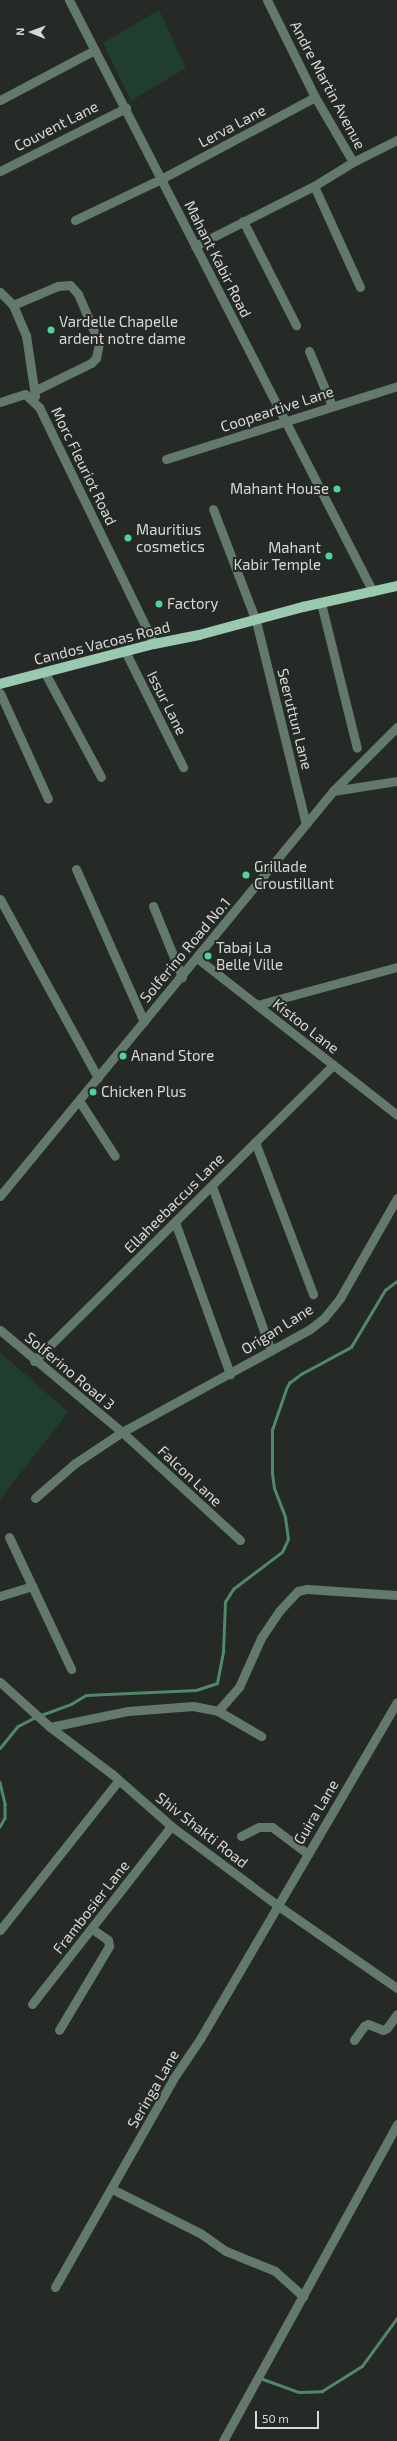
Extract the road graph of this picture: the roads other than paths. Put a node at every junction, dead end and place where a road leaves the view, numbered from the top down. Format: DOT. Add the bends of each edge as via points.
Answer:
graph roads {
  1 [pos="69,0"];
  2 [pos="267,0"];
  3 [pos="95,50"];
  4 [pos="316,97"];
  5 [pos="0,100"];
  6 [pos="126,108"];
  7 [pos="397,140"];
  8 [pos="353,162"];
  9 [pos="0,171"];
  10 [pos="161,179"];
  11 [pos="314,186"];
  12 [pos="75,220"];
  13 [pos="243,222"];
  14 [pos="195,246"];
  15 [pos="360,287"];
  16 [pos="0,292"];
  17 [pos="13,305"];
  18 [pos="296,325"];
  19 [pos="309,351"];
  20 [pos="397,386"];
  21 [pos="36,390"];
  22 [pos="35,401"];
  23 [pos="0,402"];
  24 [pos="332,406"];
  25 [pos="287,421"];
  26 [pos="166,459"];
  27 [pos="213,510"];
  28 [pos="397,586"];
  29 [pos="373,592"];
  30 [pos="322,603"];
  31 [pos="256,621"];
  32 [pos="154,644"];
  33 [pos="125,651"];
  34 [pos="45,673"];
  35 [pos="0,684"];
  36 [pos="0,693"];
  37 [pos="397,727"];
  38 [pos="357,748"];
  39 [pos="183,767"];
  40 [pos="101,777"];
  41 [pos="397,781"];
  42 [pos="333,791"];
  43 [pos="48,799"];
  44 [pos="306,824"];
  45 [pos="76,870"];
  46 [pos="0,899"];
  47 [pos="153,906"];
  48 [pos="197,958"];
  49 [pos="397,967"];
  50 [pos="182,977"];
  51 [pos="257,1005"];
  52 [pos="144,1022"];
  53 [pos="333,1065"];
  54 [pos="98,1078"];
  55 [pos="80,1102"];
  56 [pos="397,1115"];
  57 [pos="256,1142"];
  58 [pos="115,1156"];
  59 [pos="212,1186"];
  60 [pos="0,1196"];
  61 [pos="397,1198"];
  62 [pos="174,1222"];
  63 [pos="313,1294"];
  64 [pos="1,1334"];
  65 [pos="271,1350"];
  66 [pos="34,1361"];
  67 [pos="230,1374"];
  68 [pos="122,1432"];
  69 [pos="35,1498"];
  70 [pos="9,1537"];
  71 [pos="240,1540"];
  72 [pos="32,1586"];
  73 [pos="397,1595"];
  74 [pos="0,1596"];
  75 [pos="72,1669"];
  76 [pos="0,1682"];
  77 [pos="397,1702"];
  78 [pos="218,1712"];
  79 [pos="50,1727"];
  80 [pos="261,1736"];
  81 [pos="119,1780"];
  82 [pos="171,1826"];
  83 [pos="241,1836"];
  84 [pos="308,1854"];
  85 [pos="277,1905"];
  86 [pos="92,1929"];
  87 [pos="0,1930"];
  88 [pos="397,1988"];
  89 [pos="32,2004"];
  90 [pos="397,2014"];
  91 [pos="59,2030"];
  92 [pos="354,2040"];
  93 [pos="397,2124"];
  94 [pos="112,2189"];
  95 [pos="55,2287"];
  96 [pos="303,2296"];
  97 [pos="223,2441"];
  1 -- 3 [label="street, Mahant Kabir Road"];
  2 -- 4 [label="street, Andre Martin Avenue"];
  3 -- 5 [label="street"];
  3 -- 6 [label="street, Mahant Kabir Road"];
  4 -- 8 [label="street, Andre Martin Avenue"];
  4 -- 10 [label="street, Lerva Lane"];
  6 -- 9 [label="street, Couvent Lane"];
  6 -- 10 [label="street, Mahant Kabir Road"];
  7 -- 8 [label="street"];
  8 -- 11 [label="street"];
  10 -- 12 [label="street, Lerva Lane"];
  10 -- 14 [label="street, Mahant Kabir Road"];
  11 -- 13 [label="street"];
  11 -- 15 [label="street"];
  13 -- 14 [label="street"];
  13 -- 18 [label="street"];
  14 -- 25 [label="street, Mahant Kabir Road"];
  16 -- 17 [label="street"];
  17 -- 21 [label="street" via="26,335"];
  17 -- 21 [label="street" via="58,286 70,285 78,294 99,343 96,358 91,363"];
  19 -- 24 [label="street"];
  20 -- 24 [label="street, Coopeartive Lane"];
  21 -- 22 [label="street"];
  22 -- 23 [label="street, Morc Fleuriot Road" via="25,394"];
  22 -- 32 [label="street, Morc Fleuriot Road"];
  24 -- 25 [label="street, Coopeartive Lane"];
  25 -- 26 [label="street, Coopeartive Lane"];
  25 -- 29 [label="street, Mahant Kabir Road"];
  27 -- 31 [label="street, Seeruttun Lane"];
  28 -- 29 [label="main road, Candos Vacoas Road"];
  29 -- 30 [label="main road, Candos Vacoas Road"];
  30 -- 31 [label="main road, Candos Vacoas Road"];
  30 -- 38 [label="street"];
  31 -- 32 [label="main road, Candos Vacoas Road"];
  31 -- 44 [label="street, Seeruttun Lane"];
  32 -- 33 [label="main road, Candos Vacoas Road"];
  33 -- 34 [label="main road, Candos Vacoas Road"];
  33 -- 39 [label="street, Issur Lane"];
  34 -- 35 [label="main road, Candos Vacoas Road"];
  34 -- 40 [label="street"];
  36 -- 43 [label="street"];
  37 -- 42 [label="street, Solferino Road No.1"];
  41 -- 42 [label="street"];
  42 -- 44 [label="street, Solferino Road No.1"];
  44 -- 48 [label="street, Solferino Road No.1"];
  45 -- 52 [label="street"];
  46 -- 54 [label="street"];
  47 -- 50 [label="street"];
  48 -- 50 [label="street, Solferino Road No.1"];
  48 -- 51 [label="street, Kistoo Lane"];
  49 -- 51 [label="street"];
  50 -- 52 [label="street, Solferino Road No.1"];
  51 -- 53 [label="street, Kistoo Lane"];
  52 -- 54 [label="street, Solferino Road No.1"];
  53 -- 56 [label="street, Kistoo Lane"];
  53 -- 57 [label="street, Ellaheebaccus Lane"];
  54 -- 55 [label="street, Solferino Road No.1"];
  55 -- 58 [label="street"];
  55 -- 60 [label="street, Solferino Road No.1"];
  57 -- 59 [label="street, Ellaheebaccus Lane"];
  57 -- 63 [label="street"];
  59 -- 62 [label="street, Ellaheebaccus Lane"];
  59 -- 65 [label="street"];
  61 -- 65 [label="street, Origan Lane" via="340,1298 324,1318 310,1329"];
  62 -- 66 [label="street, Ellaheebaccus Lane"];
  62 -- 67 [label="street"];
  64 -- 66 [label="street, Solferino Road 3"];
  65 -- 67 [label="street, Origan Lane"];
  66 -- 68 [label="street, Solferino Road 3"];
  67 -- 68 [label="street, Origan Lane"];
  68 -- 69 [label="street, Origan Lane" via="74,1464"];
  68 -- 71 [label="street, Falcon Lane"];
  70 -- 72 [label="street"];
  72 -- 74 [label="street"];
  72 -- 75 [label="street"];
  73 -- 78 [label="street" via="307,1589 298,1591 280,1610 261,1638 239,1687"];
  76 -- 79 [label="street, Shiv Shakti Road"];
  77 -- 84 [label="street, Guira Lane"];
  78 -- 79 [label="street" via="193,1706 128,1711"];
  78 -- 80 [label="street"];
  79 -- 81 [label="street, Shiv Shakti Road"];
  81 -- 82 [label="street, Shiv Shakti Road"];
  81 -- 87 [label="street"];
  82 -- 85 [label="street, Shiv Shakti Road"];
  82 -- 86 [label="street, Frambosier Lane"];
  83 -- 84 [label="street" via="260,1827 272,1827"];
  84 -- 85 [label="street, Guira Lane"];
  85 -- 88 [label="street, Shiv Shakti Road"];
  85 -- 94 [label="street, Seringa Lane" via="200,2039 173,2079"];
  86 -- 89 [label="street, Frambosier Lane"];
  86 -- 91 [label="street" via="108,1940 109,1946"];
  90 -- 92 [label="street" via="383,2030 372,2024 364,2026"];
  93 -- 96 [label="street"];
  94 -- 95 [label="street, Seringa Lane"];
  94 -- 96 [label="street" via="200,2233 226,2251 275,2271"];
  96 -- 97 [label="street"];
}
